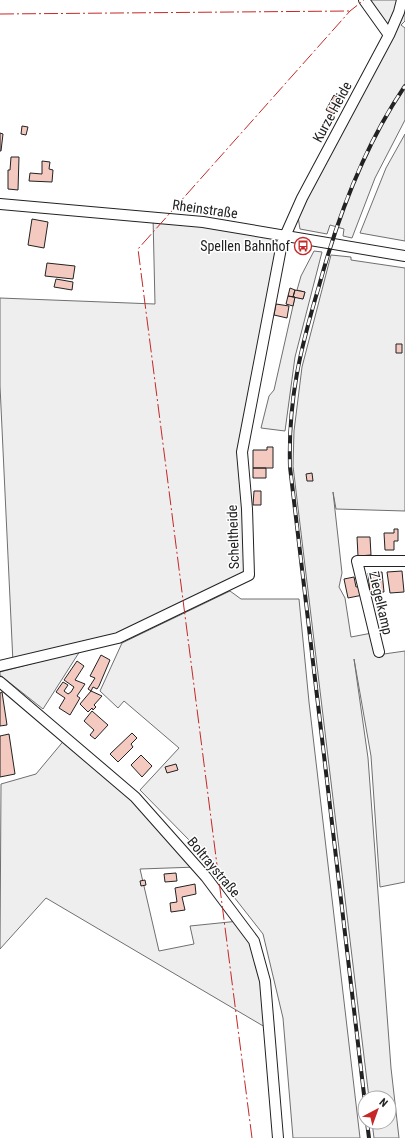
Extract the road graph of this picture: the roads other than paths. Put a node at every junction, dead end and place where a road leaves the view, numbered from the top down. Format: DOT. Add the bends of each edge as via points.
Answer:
graph roads {
  1 [pos="364,0"];
  2 [pos="402,0"];
  3 [pos="389,35"];
  4 [pos="0,204"];
  5 [pos="285,236"];
  6 [pos="405,256"];
  7 [pos="405,561"];
  8 [pos="379,652"];
  9 [pos="0,666"];
  10 [pos="0,682"];
  11 [pos="278,1138"];
  1 -- 3 [label="street"];
  2 -- 3 [label="street, Kurze Heide"];
  3 -- 5 [label="street, Kurze Heide" via="302,198"];
  4 -- 5 [label="street, Rheinstraße" via="196,221"];
  5 -- 6 [label="street, Rheinstraße"];
  5 -- 9 [label="street, Scheltheide" via="242,452 250,575 118,638"];
  7 -- 8 [label="street, Ziegelkamp" via="357,561"];
  10 -- 11 [label="street, Boltraystraße" via="135,797 206,877 254,941 265,981"];
}
